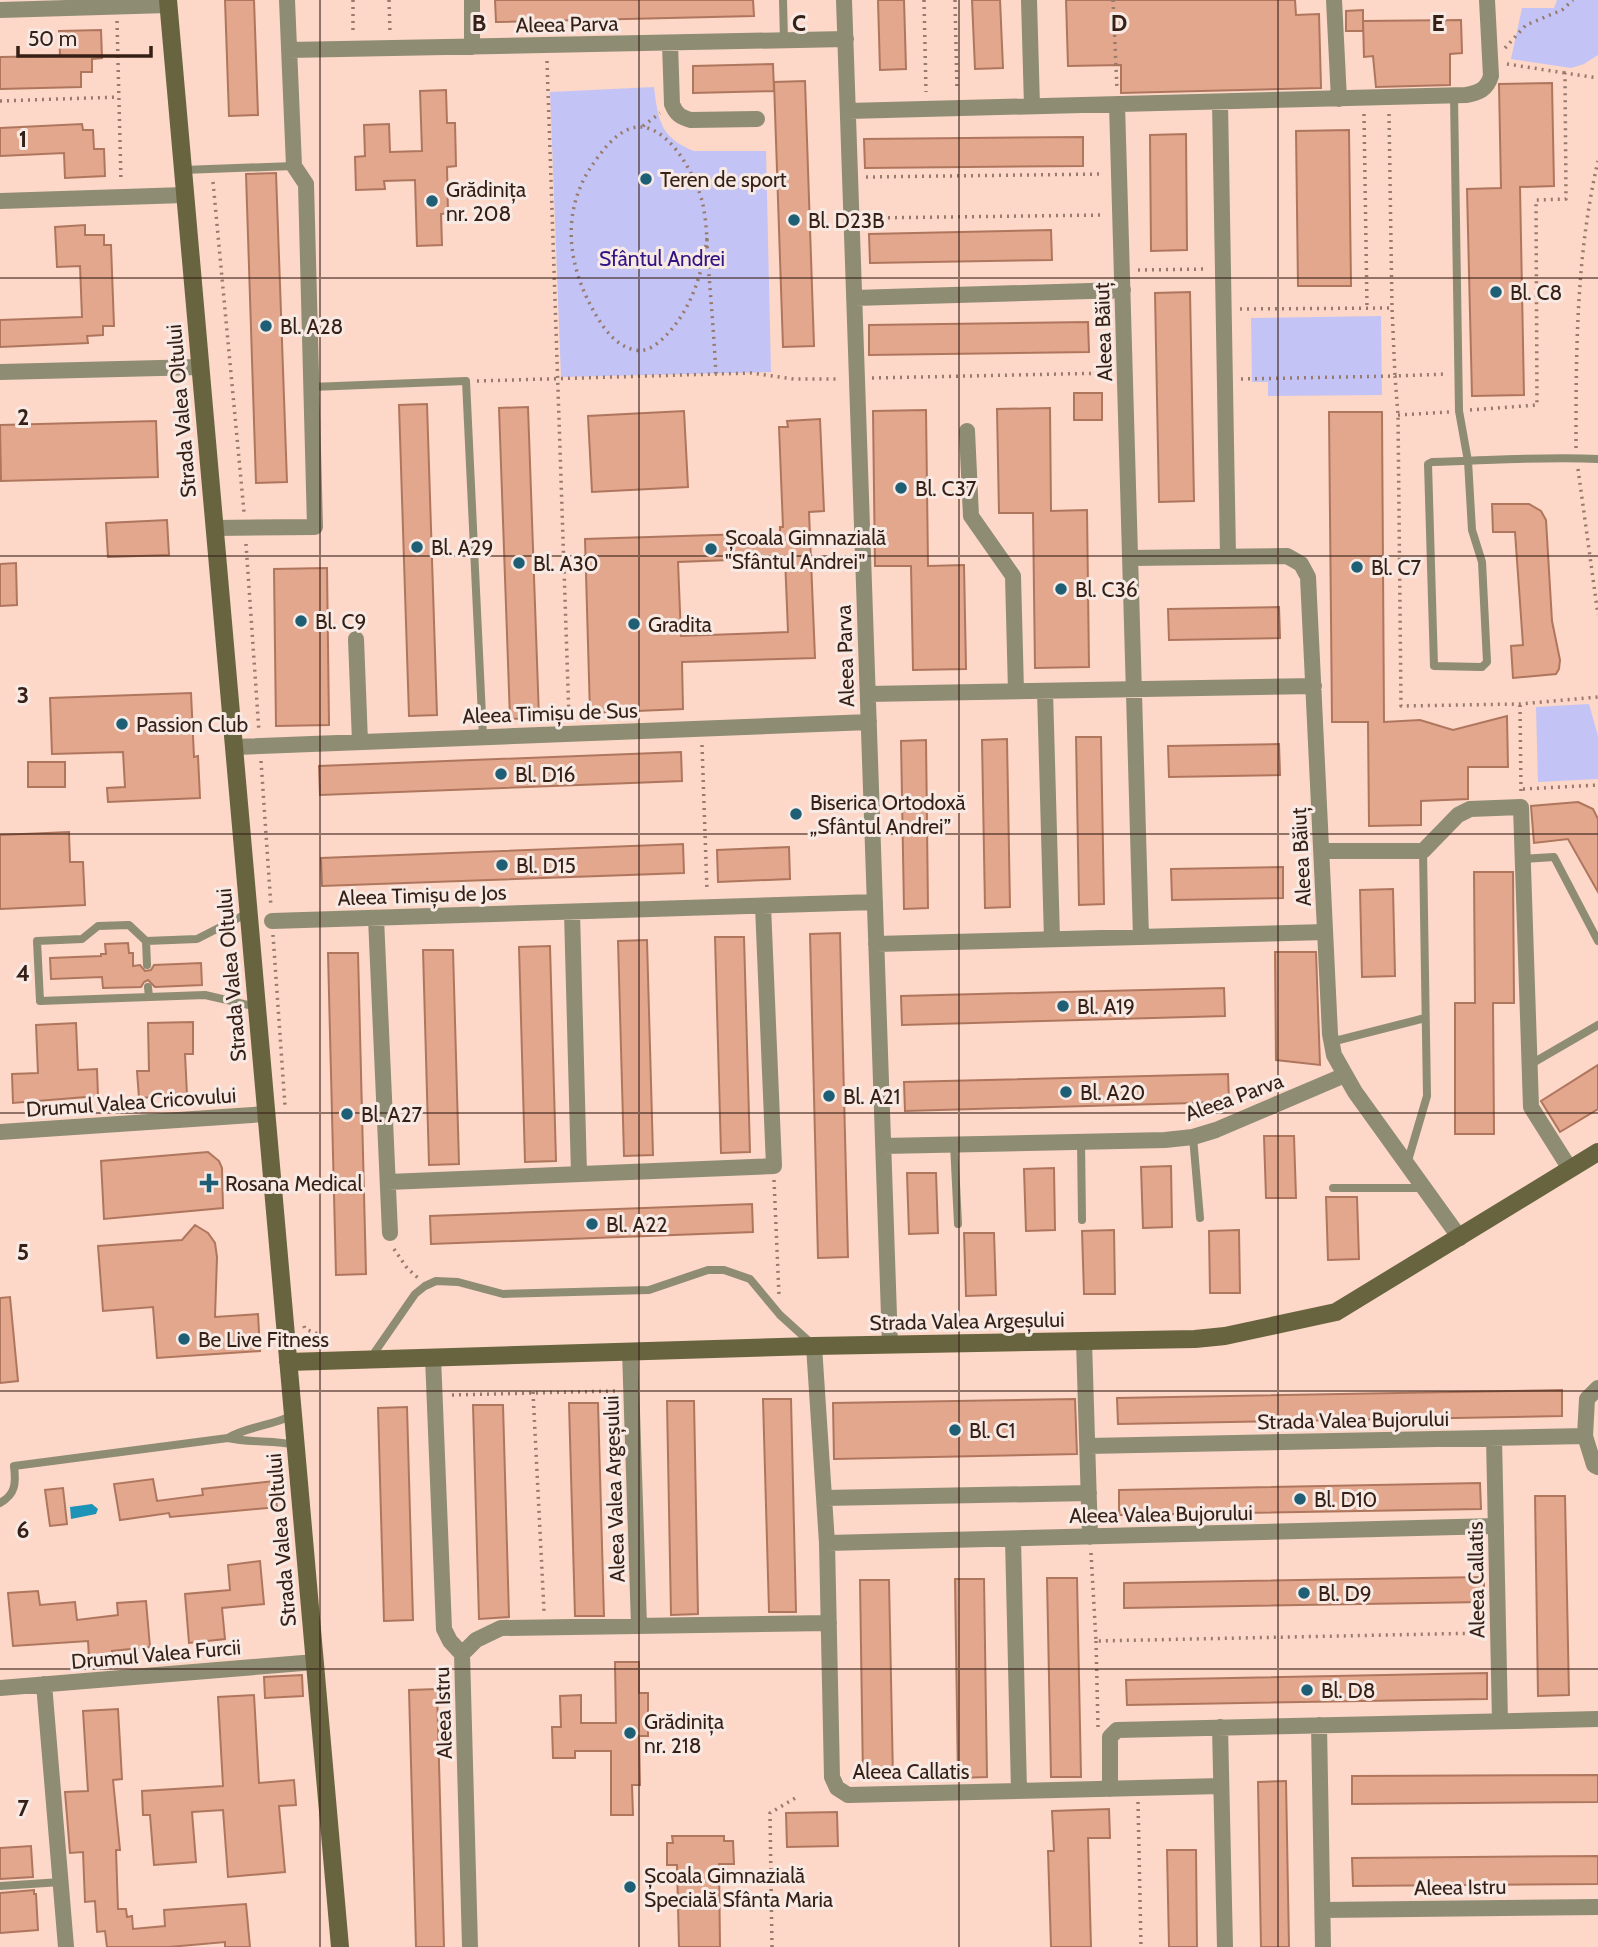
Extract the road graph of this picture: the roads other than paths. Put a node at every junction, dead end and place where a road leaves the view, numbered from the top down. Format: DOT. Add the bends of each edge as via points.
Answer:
graph roads {
  1 [pos="287,0"];
  2 [pos="472,0"];
  3 [pos="783,0"];
  4 [pos="844,0"];
  5 [pos="1029,0"];
  6 [pos="1334,0"];
  7 [pos="1488,0"];
  8 [pos="168,3"];
  9 [pos="0,10"];
  10 [pos="846,38"];
  11 [pos="784,40"];
  12 [pos="670,43"];
  13 [pos="472,47"];
  14 [pos="289,50"];
  15 [pos="1454,96"];
  16 [pos="1339,99"];
  17 [pos="1220,102"];
  18 [pos="1117,104"];
  19 [pos="1032,106"];
  20 [pos="848,111"];
  21 [pos="757,118"];
  22 [pos="294,166"];
  23 [pos="183,170"];
  24 [pos="185,195"];
  25 [pos="0,201"];
  26 [pos="1123,290"];
  27 [pos="854,298"];
  28 [pos="200,368"];
  29 [pos="0,372"];
  30 [pos="311,387"];
  31 [pos="967,431"];
  32 [pos="1598,459"];
  33 [pos="1468,461"];
  34 [pos="214,528"];
  35 [pos="1228,556"];
  36 [pos="1131,558"];
  37 [pos="356,639"];
  38 [pos="1314,685"];
  39 [pos="1135,689"];
  40 [pos="1016,691"];
  41 [pos="1045,691"];
  42 [pos="868,694"];
  43 [pos="869,722"];
  44 [pos="483,737"];
  45 [pos="360,742"];
  46 [pos="234,747"];
  47 [pos="1322,851"];
  48 [pos="1423,852"];
  49 [pos="1522,859"];
  50 [pos="875,902"];
  51 [pos="763,906"];
  52 [pos="572,912"];
  53 [pos="248,914"];
  54 [pos="376,918"];
  55 [pos="272,921"];
  56 [pos="1325,932"];
  57 [pos="1141,937"];
  58 [pos="1052,939"];
  59 [pos="146,941"];
  60 [pos="1598,941"];
  61 [pos="876,944"];
  62 [pos="147,965"];
  63 [pos="148,987"];
  64 [pos="149,997"];
  65 [pos="257,1007"];
  66 [pos="1425,1018"];
  67 [pos="1598,1025"];
  68 [pos="1331,1042"];
  69 [pos="1530,1064"];
  70 [pos="1345,1075"];
  71 [pos="266,1114"];
  72 [pos="0,1132"];
  73 [pos="1194,1136"];
  74 [pos="1081,1141"];
  75 [pos="954,1144"];
  76 [pos="883,1146"];
  77 [pos="1598,1152"];
  78 [pos="1406,1166"];
  79 [pos="1570,1169"];
  80 [pos="579,1174"];
  81 [pos="388,1182"];
  82 [pos="1333,1188"];
  83 [pos="1423,1188"];
  84 [pos="1200,1218"];
  85 [pos="1082,1220"];
  86 [pos="958,1224"];
  87 [pos="390,1233"];
  88 [pos="1460,1238"];
  89 [pos="1084,1341"];
  90 [pos="890,1345"];
  91 [pos="814,1346"];
  92 [pos="630,1351"];
  93 [pos="433,1357"];
  94 [pos="370,1359"];
  95 [pos="288,1362"];
  96 [pos="1598,1388"];
  97 [pos="293,1415"];
  98 [pos="1585,1436"];
  99 [pos="228,1438"];
  100 [pos="1494,1438"];
  101 [pos="296,1446"];
  102 [pos="1088,1446"];
  103 [pos="1598,1467"];
  104 [pos="1089,1493"];
  105 [pos="824,1498"];
  106 [pos="0,1503"];
  107 [pos="1496,1526"];
  108 [pos="1090,1537"];
  109 [pos="1013,1539"];
  110 [pos="827,1543"];
  111 [pos="829,1623"];
  112 [pos="639,1626"];
  113 [pos="462,1654"];
  114 [pos="315,1661"];
  115 [pos="44,1684"];
  116 [pos="0,1688"];
  117 [pos="1598,1719"];
  118 [pos="1500,1721"];
  119 [pos="1319,1725"];
  120 [pos="1220,1727"];
  121 [pos="1221,1786"];
  122 [pos="1110,1789"];
  123 [pos="1019,1791"];
  124 [pos="61,1882"];
  125 [pos="0,1886"];
  126 [pos="1598,1907"];
  127 [pos="1323,1910"];
  128 [pos="66,1947"];
  129 [pos="340,1947"];
  130 [pos="470,1947"];
  131 [pos="1225,1947"];
  132 [pos="1323,1947"];
  1 -- 14 [label="street"];
  2 -- 13 [label="street"];
  3 -- 11 [label="lane"];
  4 -- 10 [label="street, Aleea Parva"];
  5 -- 19 [label="street"];
  6 -- 16 [label="street"];
  7 -- 15 [label="street" via="1492,62 1488,85 1474,94"];
  8 -- 9 [label="street"];
  8 -- 23 [label="main road, Strada Valea Oltului"];
  10 -- 11 [label="street, Aleea Parva"];
  10 -- 20 [label="street, Aleea Parva"];
  11 -- 12 [label="street, Aleea Parva"];
  12 -- 13 [label="street, Aleea Parva"];
  12 -- 21 [label="street" via="675,112 691,120"];
  13 -- 14 [label="street, Aleea Parva"];
  14 -- 22 [label="street"];
  15 -- 16 [label="street"];
  15 -- 33 [label="lane" via="1457,373"];
  16 -- 17 [label="street"];
  17 -- 18 [label="street"];
  17 -- 35 [label="street"];
  18 -- 19 [label="street"];
  18 -- 26 [label="street, Aleea Băiuț"];
  19 -- 20 [label="street"];
  20 -- 27 [label="street, Aleea Parva"];
  22 -- 23 [label="lane"];
  22 -- 30 [label="street" via="306,184"];
  23 -- 24 [label="main road, Strada Valea Oltului"];
  24 -- 25 [label="street"];
  24 -- 28 [label="main road, Strada Valea Oltului"];
  26 -- 27 [label="street"];
  26 -- 36 [label="street, Aleea Băiuț"];
  27 -- 42 [label="street, Aleea Parva"];
  28 -- 29 [label="street"];
  28 -- 34 [label="main road, Strada Valea Oltului"];
  30 -- 34 [label="street" via="315,527"];
  30 -- 44 [label="lane" via="466,381"];
  31 -- 40 [label="street" via="971,516 1013,576"];
  32 -- 33 [label="lane"];
  33 -- 33 [label="lane" via="1432,462 1426,468 1433,662 1438,668 1482,667 1488,662 1482,562 1472,530"];
  34 -- 46 [label="main road, Strada Valea Oltului"];
  35 -- 36 [label="street, Aleea Băiuț"];
  35 -- 38 [label="street, Aleea Băiuț" via="1287,556 1301,564 1308,577"];
  36 -- 39 [label="street, Aleea Băiuț"];
  37 -- 45 [label="street"];
  38 -- 39 [label="street"];
  38 -- 47 [label="street, Aleea Băiuț"];
  39 -- 41 [label="street"];
  39 -- 57 [label="street, Aleea Băiuț"];
  40 -- 41 [label="street"];
  40 -- 42 [label="street"];
  41 -- 58 [label="street"];
  42 -- 43 [label="street, Aleea Parva"];
  43 -- 44 [label="street, Aleea Timișu de Sus"];
  43 -- 50 [label="street, Aleea Parva"];
  44 -- 45 [label="street, Aleea Timișu de Sus"];
  45 -- 46 [label="street, Aleea Timișu de Sus"];
  46 -- 53 [label="main road, Strada Valea Oltului"];
  47 -- 48 [label="street"];
  47 -- 56 [label="street, Aleea Băiuț"];
  48 -- 49 [label="street" via="1458,815 1470,809 1521,807"];
  48 -- 66 [label="lane"];
  49 -- 60 [label="lane" via="1555,857"];
  49 -- 69 [label="street"];
  50 -- 51 [label="street, Aleea Timișu de Jos"];
  50 -- 61 [label="street, Aleea Parva"];
  51 -- 52 [label="street, Aleea Timișu de Jos"];
  51 -- 80 [label="street" via="774,1166"];
  52 -- 54 [label="street, Aleea Timișu de Jos"];
  52 -- 80 [label="street"];
  53 -- 59 [label="lane" via="197,939"];
  53 -- 65 [label="main road, Strada Valea Oltului"];
  54 -- 55 [label="street, Aleea Timișu de Jos"];
  54 -- 81 [label="street"];
  56 -- 57 [label="street, Aleea Băiuț"];
  56 -- 68 [label="street, Aleea Băiuț"];
  57 -- 58 [label="street, Aleea Băiuț"];
  58 -- 61 [label="street, Aleea Băiuț"];
  59 -- 62 [label="lane"];
  59 -- 64 [label="lane" via="129,925 97,926 82,939 37,940 40,1001"];
  61 -- 76 [label="street, Aleea Parva"];
  63 -- 64 [label="lane"];
  64 -- 65 [label="lane" via="205,995"];
  65 -- 71 [label="main road, Strada Valea Oltului"];
  66 -- 68 [label="lane"];
  66 -- 78 [label="lane" via="1427,1096"];
  67 -- 69 [label="lane"];
  68 -- 70 [label="street, Aleea Băiuț"];
  69 -- 79 [label="street" via="1531,1107"];
  70 -- 73 [label="street, Aleea Parva"];
  70 -- 78 [label="street, Aleea Băiuț"];
  71 -- 72 [label="street, Drumul Valea Cricovului"];
  71 -- 95 [label="main road, Strada Valea Oltului"];
  73 -- 74 [label="street, Aleea Parva"];
  73 -- 84 [label="lane"];
  74 -- 75 [label="street, Aleea Parva"];
  74 -- 85 [label="lane"];
  75 -- 76 [label="street, Aleea Parva"];
  75 -- 86 [label="lane"];
  76 -- 90 [label="street, Aleea Parva"];
  77 -- 79 [label="main road, Strada Valea Argeșului"];
  78 -- 83 [label="street, Aleea Băiuț"];
  79 -- 88 [label="main road, Strada Valea Argeșului"];
  80 -- 81 [label="street"];
  81 -- 87 [label="street"];
  82 -- 83 [label="lane"];
  83 -- 88 [label="street, Aleea Băiuț"];
  88 -- 89 [label="main road, Strada Valea Argeșului" via="1350,1305 1321,1317 1210,1338"];
  89 -- 90 [label="main road, Strada Valea Argeșului"];
  89 -- 102 [label="street"];
  90 -- 91 [label="main road, Strada Valea Argeșului"];
  91 -- 92 [label="main road, Strada Valea Argeșului"];
  91 -- 94 [label="lane" via="750,1279 708,1270 649,1290 503,1294 436,1281 409,1301"];
  91 -- 105 [label="street, Aleea Callatis"];
  92 -- 93 [label="main road, Strada Valea Argeșului"];
  92 -- 112 [label="street, Aleea Valea Argeșului"];
  93 -- 94 [label="main road, Strada Valea Argeșului"];
  93 -- 113 [label="street, Aleea Istru" via="444,1629"];
  94 -- 95 [label="main road, Strada Valea Argeșului"];
  95 -- 97 [label="main road, Strada Valea Oltului"];
  96 -- 98 [label="street" via="1587,1399"];
  97 -- 99 [label="lane"];
  97 -- 101 [label="main road, Strada Valea Oltului"];
  98 -- 100 [label="street, Strada Valea Bujorului"];
  98 -- 103 [label="street"];
  99 -- 101 [label="lane"];
  99 -- 106 [label="lane" via="14,1466 13,1493"];
  100 -- 102 [label="street, Strada Valea Bujorului"];
  100 -- 107 [label="street, Aleea Callatis"];
  101 -- 114 [label="main road, Strada Valea Oltului"];
  102 -- 104 [label="street"];
  104 -- 105 [label="street, Aleea Valea Bujorului"];
  104 -- 108 [label="street"];
  105 -- 110 [label="street, Aleea Callatis"];
  107 -- 108 [label="street, Aleea Valea Bujorului"];
  107 -- 118 [label="street, Aleea Callatis"];
  108 -- 109 [label="street, Aleea Valea Bujorului"];
  109 -- 110 [label="street, Aleea Valea Bujorului"];
  109 -- 123 [label="street"];
  110 -- 111 [label="street, Aleea Callatis"];
  111 -- 112 [label="street"];
  111 -- 123 [label="street, Aleea Callatis" via="832,1777 836,1788 848,1795"];
  112 -- 113 [label="street" via="501,1628 476,1640"];
  113 -- 130 [label="street, Aleea Istru"];
  114 -- 115 [label="street, Drumul Valea Furcii"];
  114 -- 129 [label="main road, Strada Valea Oltului"];
  115 -- 116 [label="street, Drumul Valea Furcii"];
  115 -- 124 [label="street"];
  117 -- 118 [label="street"];
  118 -- 119 [label="street"];
  119 -- 120 [label="street"];
  119 -- 127 [label="street"];
  120 -- 121 [label="street"];
  120 -- 122 [label="street" via="1112,1732"];
  121 -- 122 [label="street, Aleea Callatis"];
  121 -- 131 [label="street"];
  122 -- 123 [label="street, Aleea Callatis"];
  124 -- 125 [label="lane"];
  124 -- 128 [label="street"];
  126 -- 127 [label="street, Aleea Istru"];
  127 -- 132 [label="street"];
}
